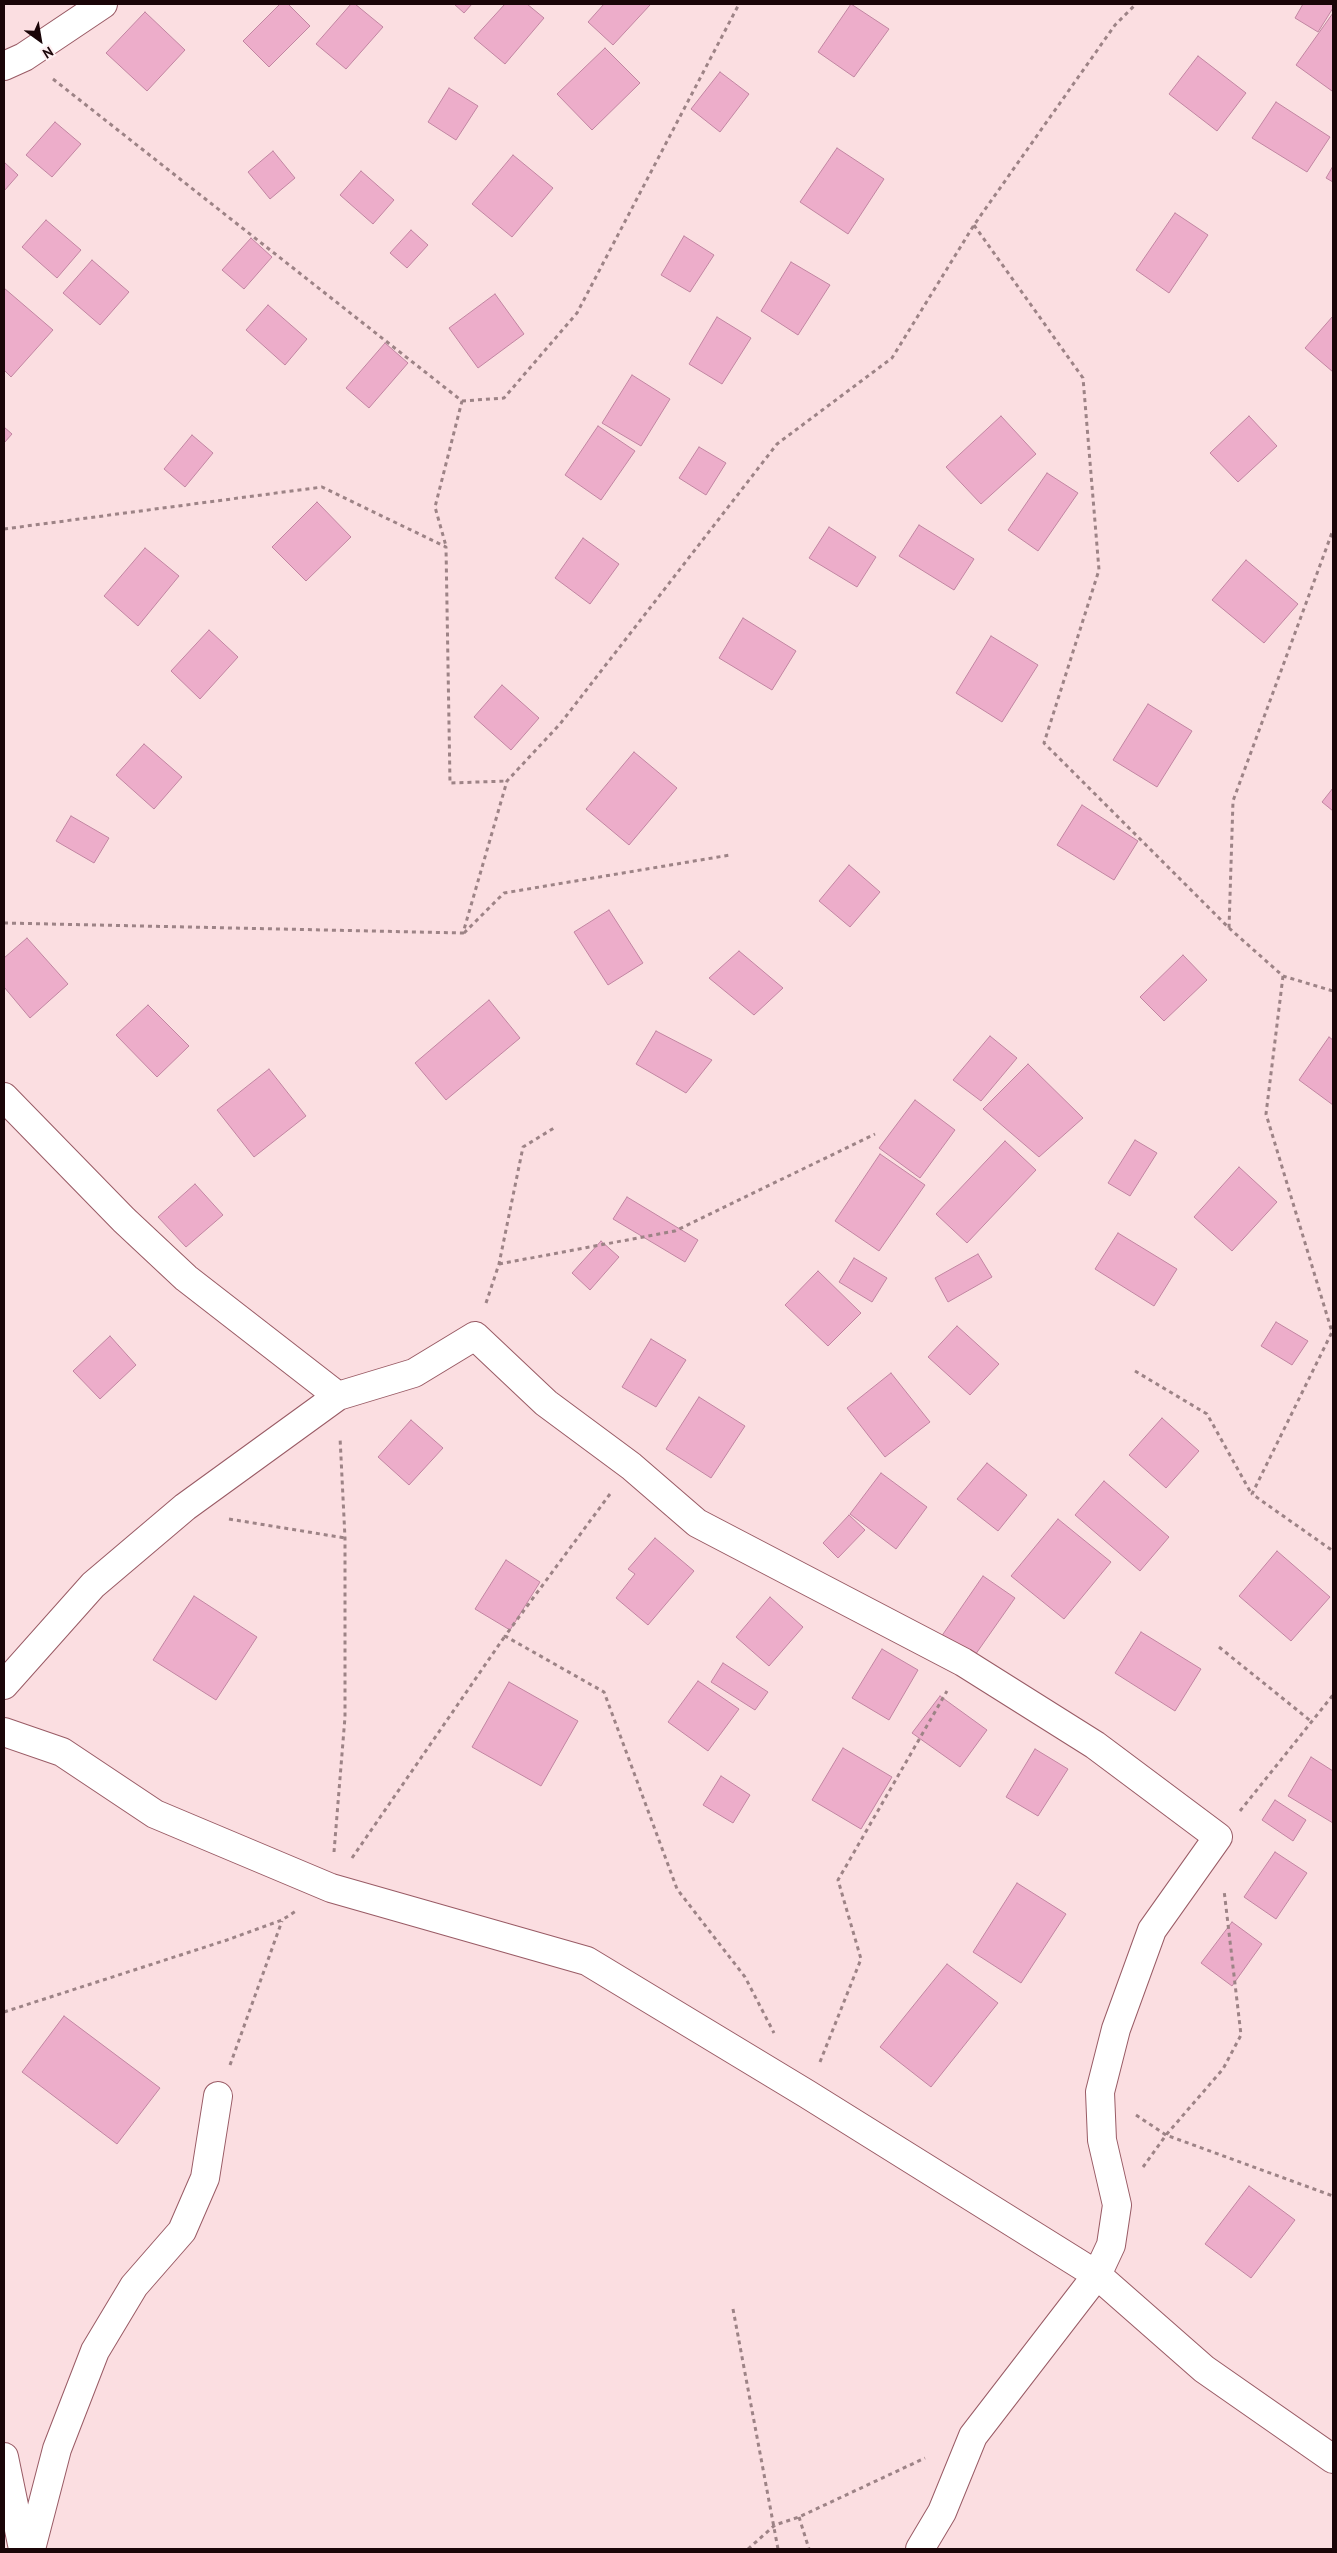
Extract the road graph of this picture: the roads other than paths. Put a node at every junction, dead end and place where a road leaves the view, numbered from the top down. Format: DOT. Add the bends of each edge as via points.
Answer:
graph roads {
  1 [pos="103,4"];
  2 [pos="14,61"];
  3 [pos="4,1098"];
  4 [pos="338,1396"];
  5 [pos="4,1685"];
  6 [pos="4,1732"];
  7 [pos="218,2096"];
  8 [pos="1097,2275"];
  9 [pos="4,2457"];
  10 [pos="1333,2459"];
  11 [pos="4,2543"];
  12 [pos="10,2549"];
  13 [pos="23,2549"];
  14 [pos="31,2549"];
  15 [pos="920,2549"];
  1 -- 2 [label="street"];
  3 -- 4 [label="street" via="186,1278"];
  4 -- 5 [label="street" via="185,1507 94,1585"];
  4 -- 8 [label="street" via="414,1373 474,1336 546,1403 631,1466 697,1523 963,1662 1094,1745 1218,1837 1152,1930 1116,2030 1100,2092 1102,2140 1116,2206 1111,2245"];
  6 -- 8 [label="street" via="62,1752 155,1814 331,1888 587,1961"];
  7 -- 14 [label="street" via="205,2178 182,2231 134,2286 95,2351 57,2450"];
  8 -- 10 [label="street" via="1204,2369"];
  8 -- 15 [label="street" via="973,2436 942,2512"];
  9 -- 13 [label="street"];
  11 -- 12 [label="street"];
}
